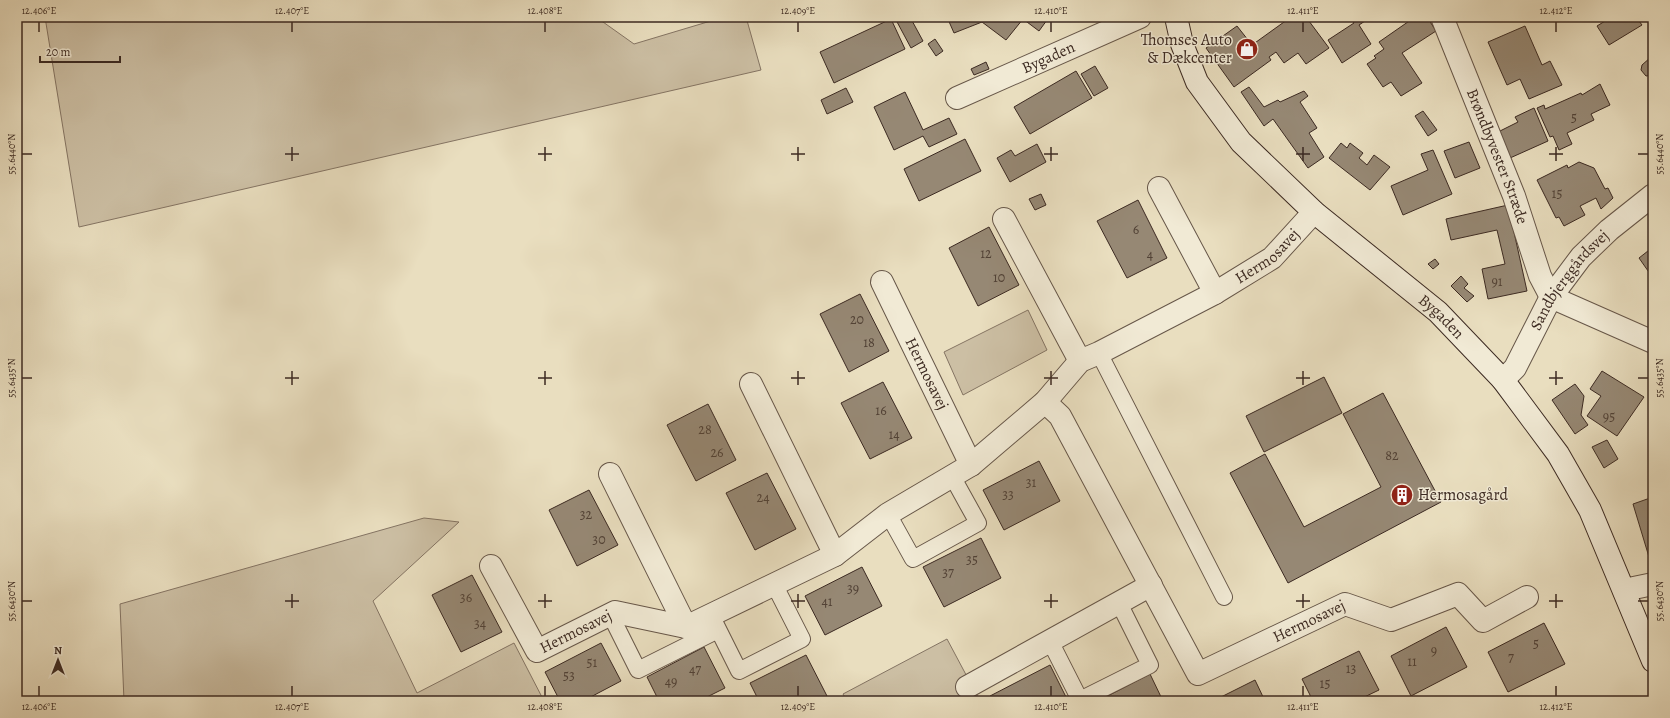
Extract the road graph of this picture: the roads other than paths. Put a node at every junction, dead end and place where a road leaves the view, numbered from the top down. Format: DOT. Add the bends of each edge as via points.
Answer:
graph roads {
  1 [pos="1140,17"];
  2 [pos="1176,17"];
  3 [pos="1442,17"];
  4 [pos="957,98"];
  5 [pos="1159,188"];
  6 [pos="1653,195"];
  7 [pos="1314,212"];
  8 [pos="1004,219"];
  9 [pos="882,282"];
  10 [pos="1215,293"];
  11 [pos="1551,297"];
  12 [pos="1653,342"];
  13 [pos="1089,357"];
  14 [pos="1503,380"];
  15 [pos="750,384"];
  16 [pos="1045,402"];
  17 [pos="971,465"];
  18 [pos="610,474"];
  19 [pos="952,476"];
  20 [pos="888,514"];
  21 [pos="835,555"];
  22 [pos="491,566"];
  23 [pos="774,584"];
  24 [pos="1653,584"];
  25 [pos="1151,585"];
  26 [pos="1624,590"];
  27 [pos="1224,597"];
  28 [pos="1527,597"];
  29 [pos="1119,603"];
  30 [pos="610,614"];
  31 [pos="714,622"];
  32 [pos="686,627"];
  33 [pos="1050,641"];
  34 [pos="1653,661"];
  35 [pos="967,687"];
  1 -- 4 [label="street, Bygaden"];
  2 -- 7 [label="street, Bygaden" via="1182,44 1198,82 1241,142"];
  3 -- 11 [label="street, Brøndbyvester Stræde" via="1514,196 1540,276"];
  5 -- 10 [label="street, Hermosavej"];
  6 -- 11 [label="street, Sandbjerggårdsvej" via="1608,230 1581,257"];
  7 -- 10 [label="street, Hermosavej" via="1272,258"];
  7 -- 14 [label="street, Bygaden" via="1438,312"];
  8 -- 13 [label="street"];
  9 -- 17 [label="street, Hermosavej"];
  10 -- 13 [label="street, Hermosavej"];
  11 -- 12 [label="street"];
  11 -- 14 [label="street, Sandbjerggårdsvej" via="1515,368"];
  13 -- 16 [label="street, Hermosavej"];
  13 -- 27 [label="lane"];
  14 -- 26 [label="street, Bygaden" via="1558,454 1590,510"];
  15 -- 21 [label="street"];
  16 -- 17 [label="street, Hermosavej"];
  16 -- 25 [label="street, Hermosavej" via="1060,416"];
  17 -- 19 [label="street, Hermosavej"];
  18 -- 32 [label="street"];
  19 -- 20 [label="street, Hermosavej"];
  19 -- 20 [label="lane" via="978,523 913,558"];
  20 -- 21 [label="street, Hermosavej"];
  21 -- 23 [label="street, Hermosavej"];
  22 -- 30 [label="street, Hermosavej" via="537,651"];
  23 -- 31 [label="street, Hermosavej"];
  23 -- 31 [label="lane" via="802,639 739,671"];
  24 -- 26 [label="street"];
  25 -- 28 [label="street, Hermosavej" via="1198,674 1345,604 1391,620 1458,594 1483,621"];
  25 -- 29 [label="street"];
  26 -- 34 [label="street, Bygaden"];
  29 -- 33 [label="street"];
  29 -- 33 [label="lane" via="1150,665 1080,700"];
  30 -- 31 [label="lane" via="638,670"];
  30 -- 32 [label="street, Hermosavej" via="615,612"];
  31 -- 32 [label="street, Hermosavej"];
  33 -- 35 [label="street"];
}
